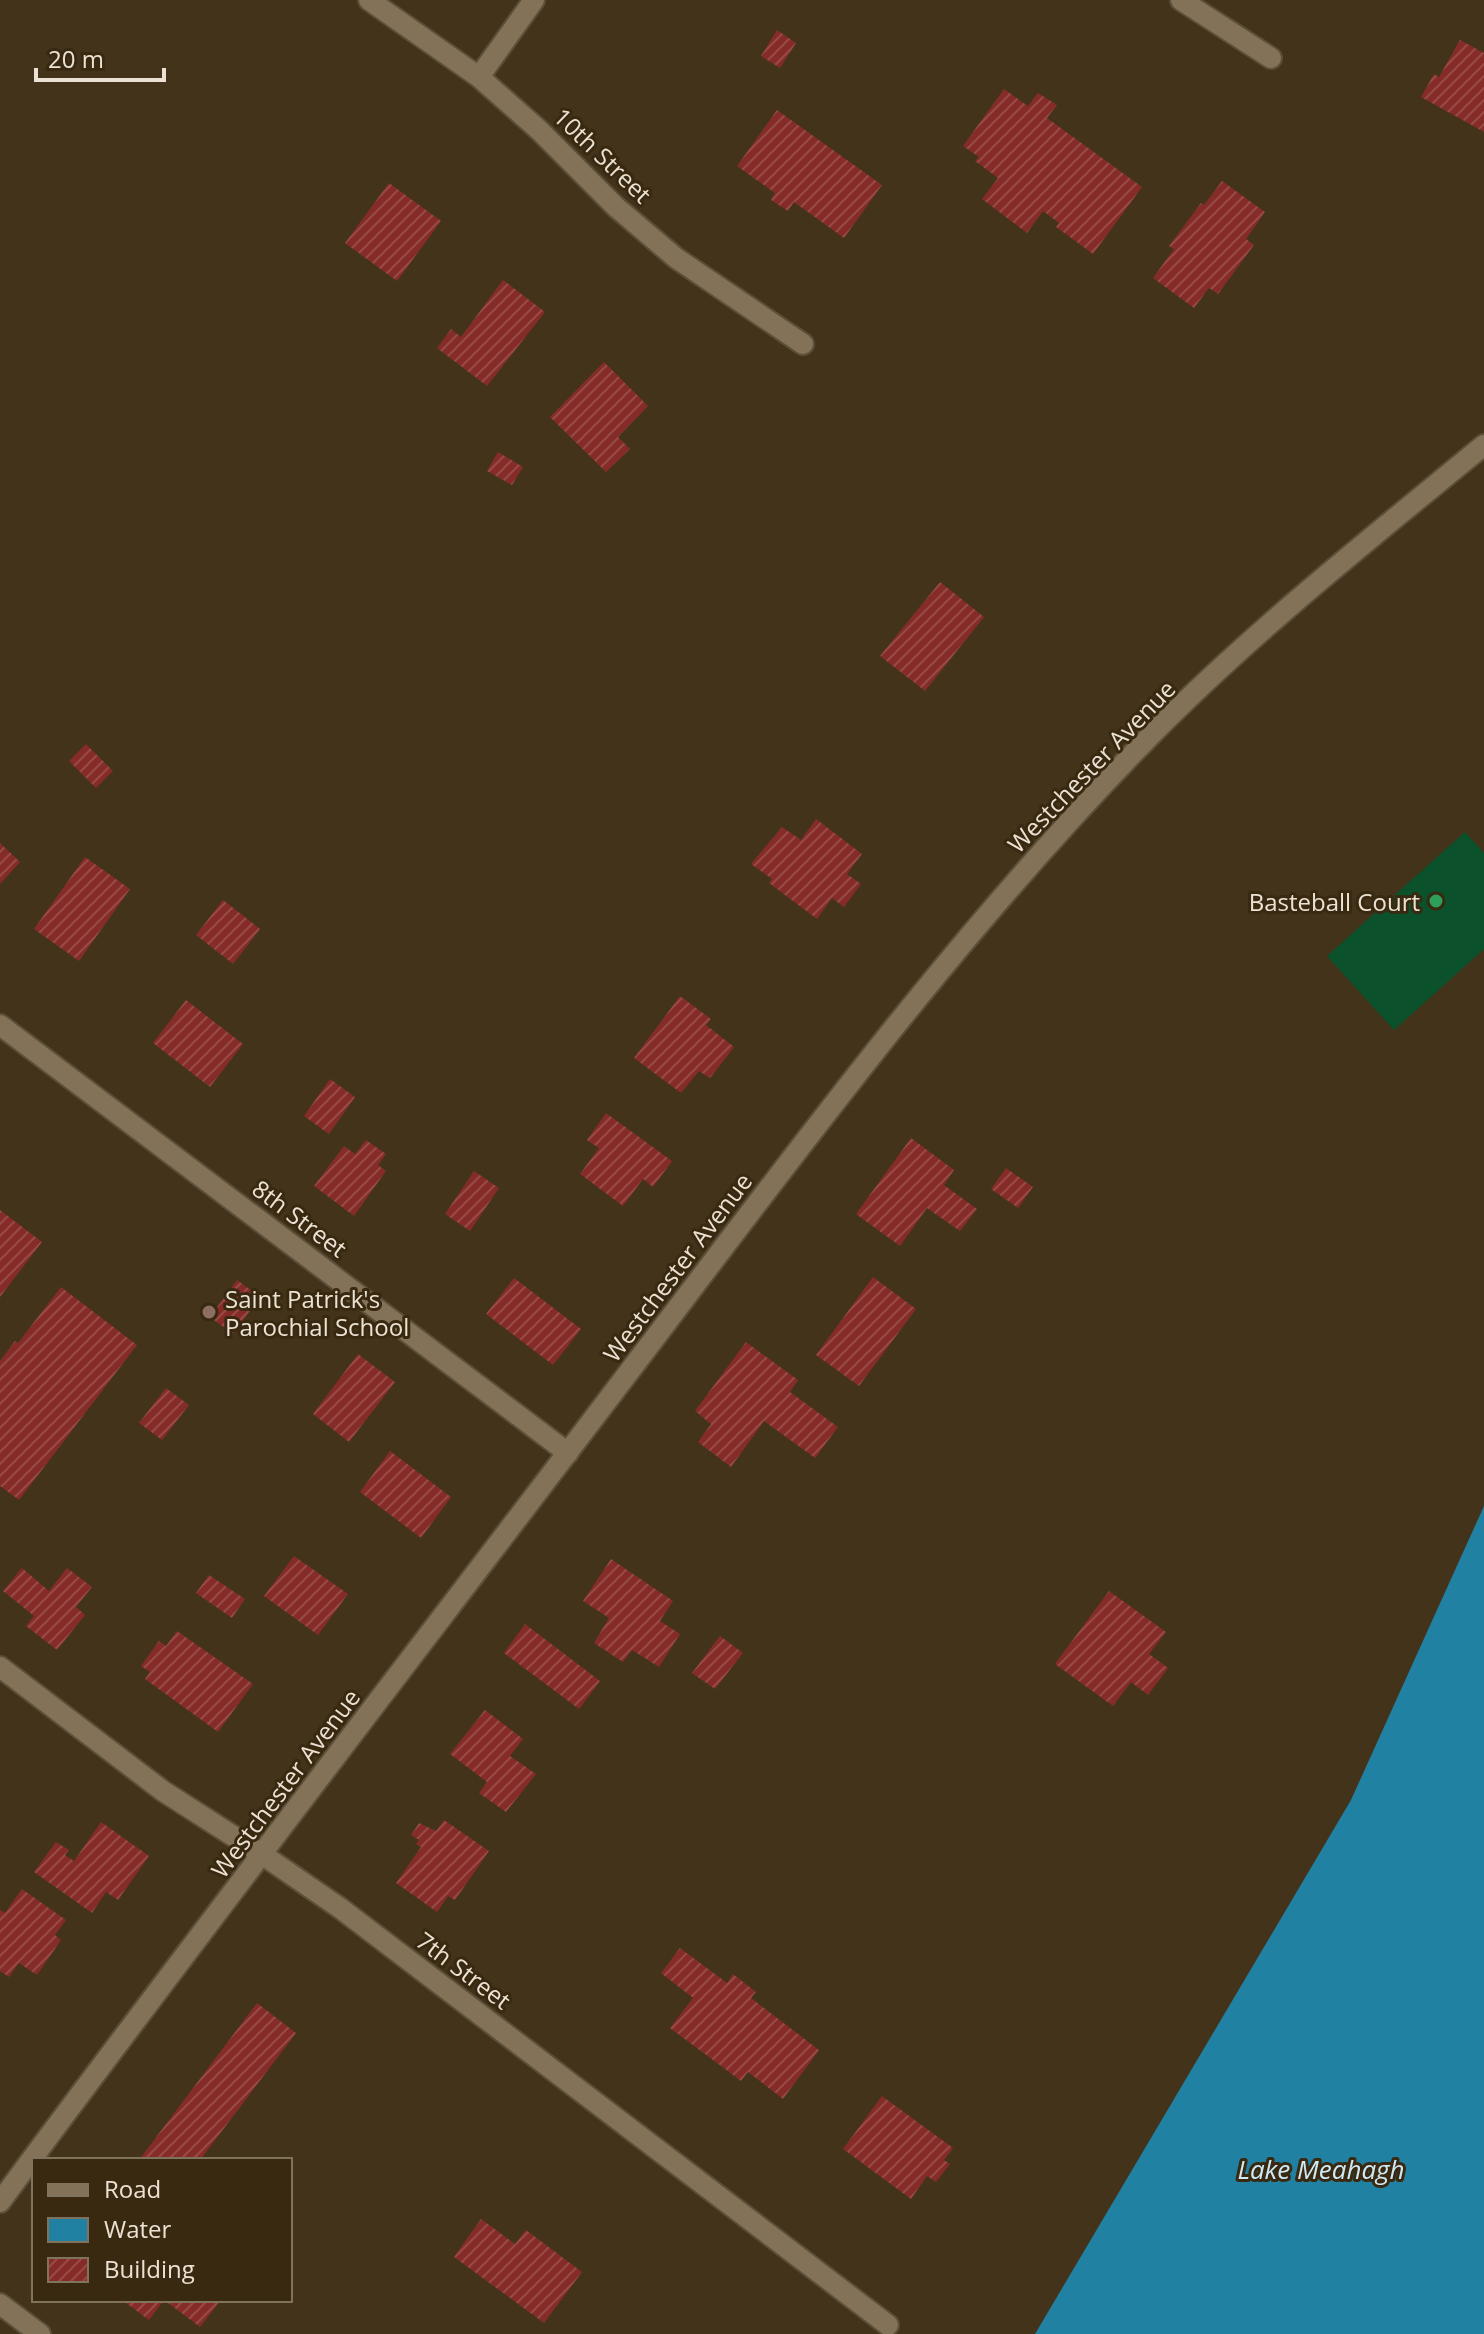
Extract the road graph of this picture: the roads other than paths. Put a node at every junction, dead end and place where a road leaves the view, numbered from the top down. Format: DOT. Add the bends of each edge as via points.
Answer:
graph roads {
  1 [pos="369,0"];
  2 [pos="534,0"];
  3 [pos="1181,0"];
  4 [pos="1271,58"];
  5 [pos="479,77"];
  6 [pos="803,344"];
  7 [pos="1484,445"];
  8 [pos="0,1025"];
  9 [pos="568,1453"];
  10 [pos="0,1667"];
  11 [pos="263,1855"];
  12 [pos="33,2158"];
  13 [pos="32,2160"];
  14 [pos="0,2202"];
  15 [pos="0,2304"];
  16 [pos="888,2325"];
  17 [pos="40,2334"];
  1 -- 5 [label="street, 10th Street"];
  2 -- 5 [label="street"];
  3 -- 4 [label="street"];
  5 -- 6 [label="street, 10th Street" via="676,258"];
  7 -- 9 [label="street, Westchester Avenue" via="1256,638 1154,732 1053,840 878,1049"];
  8 -- 9 [label="street, 8th Street"];
  9 -- 11 [label="street, Westchester Avenue"];
  10 -- 11 [label="street, 7th Street" via="163,1791"];
  11 -- 12 [label="street, Westchester Avenue"];
  11 -- 16 [label="street, 7th Street"];
  13 -- 14 [label="street, Westchester Avenue"];
  15 -- 17 [label="street"];
}
